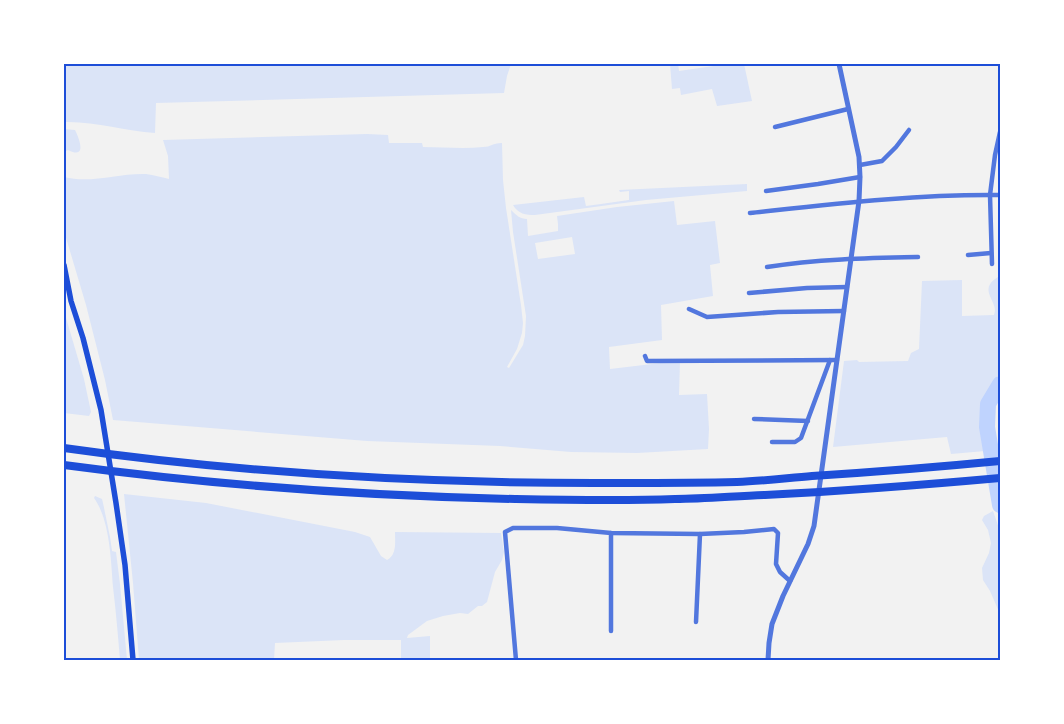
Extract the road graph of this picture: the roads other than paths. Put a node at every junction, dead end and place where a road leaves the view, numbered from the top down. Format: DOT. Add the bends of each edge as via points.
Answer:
graph roads {
  1 [pos="839,64"];
  2 [pos="848,109"];
  3 [pos="775,127"];
  4 [pos="909,130"];
  5 [pos="1000,132"];
  6 [pos="860,165"];
  7 [pos="860,177"];
  8 [pos="766,191"];
  9 [pos="990,195"];
  10 [pos="1000,195"];
  11 [pos="859,201"];
  12 [pos="750,213"];
  13 [pos="991,253"];
  14 [pos="968,255"];
  15 [pos="918,257"];
  16 [pos="850,260"];
  17 [pos="992,264"];
  18 [pos="64,266"];
  19 [pos="767,268"];
  20 [pos="847,287"];
  21 [pos="749,293"];
  22 [pos="689,309"];
  23 [pos="844,310"];
  24 [pos="645,356"];
  25 [pos="830,360"];
  26 [pos="837,360"];
  27 [pos="754,419"];
  28 [pos="808,420"];
  29 [pos="772,442"];
  30 [pos="64,448"];
  31 [pos="1000,461"];
  32 [pos="64,465"];
  33 [pos="1000,478"];
  34 [pos="611,533"];
  35 [pos="700,534"];
  36 [pos="790,582"];
  37 [pos="696,622"];
  38 [pos="611,631"];
  39 [pos="134,660"];
  40 [pos="516,660"];
  41 [pos="768,660"];
  1 -- 2 [label="street"];
  2 -- 3 [label="street"];
  2 -- 6 [label="street"];
  4 -- 6 [label="street" via="882,161"];
  5 -- 9 [label="street"];
  6 -- 7 [label="street"];
  7 -- 8 [label="street"];
  7 -- 11 [label="street"];
  9 -- 10 [label="street"];
  9 -- 11 [label="street"];
  9 -- 13 [label="street"];
  11 -- 12 [label="street"];
  11 -- 16 [label="street"];
  13 -- 14 [label="street"];
  13 -- 17 [label="street"];
  15 -- 16 [label="street"];
  16 -- 19 [label="street"];
  16 -- 20 [label="street"];
  18 -- 39 [label="main road" via="101,410 126,575"];
  20 -- 21 [label="street"];
  20 -- 23 [label="street"];
  22 -- 23 [label="street" via="708,317"];
  23 -- 26 [label="street"];
  24 -- 25 [label="street" via="647,361"];
  25 -- 26 [label="street"];
  25 -- 28 [label="street"];
  26 -- 36 [label="street" via="814,526"];
  27 -- 28 [label="street"];
  28 -- 29 [label="street" via="801,438 795,442"];
  30 -- 31 [label="highway" via="331,475 543,483 738,482"];
  32 -- 33 [label="highway" via="332,492 583,500 806,493"];
  34 -- 35 [label="street"];
  34 -- 38 [label="street"];
  34 -- 40 [label="street" via="556,528 513,528 505,532"];
  35 -- 36 [label="street" via="774,529 778,533 776,564"];
  35 -- 37 [label="street"];
  36 -- 41 [label="street" via="772,624"];
}
